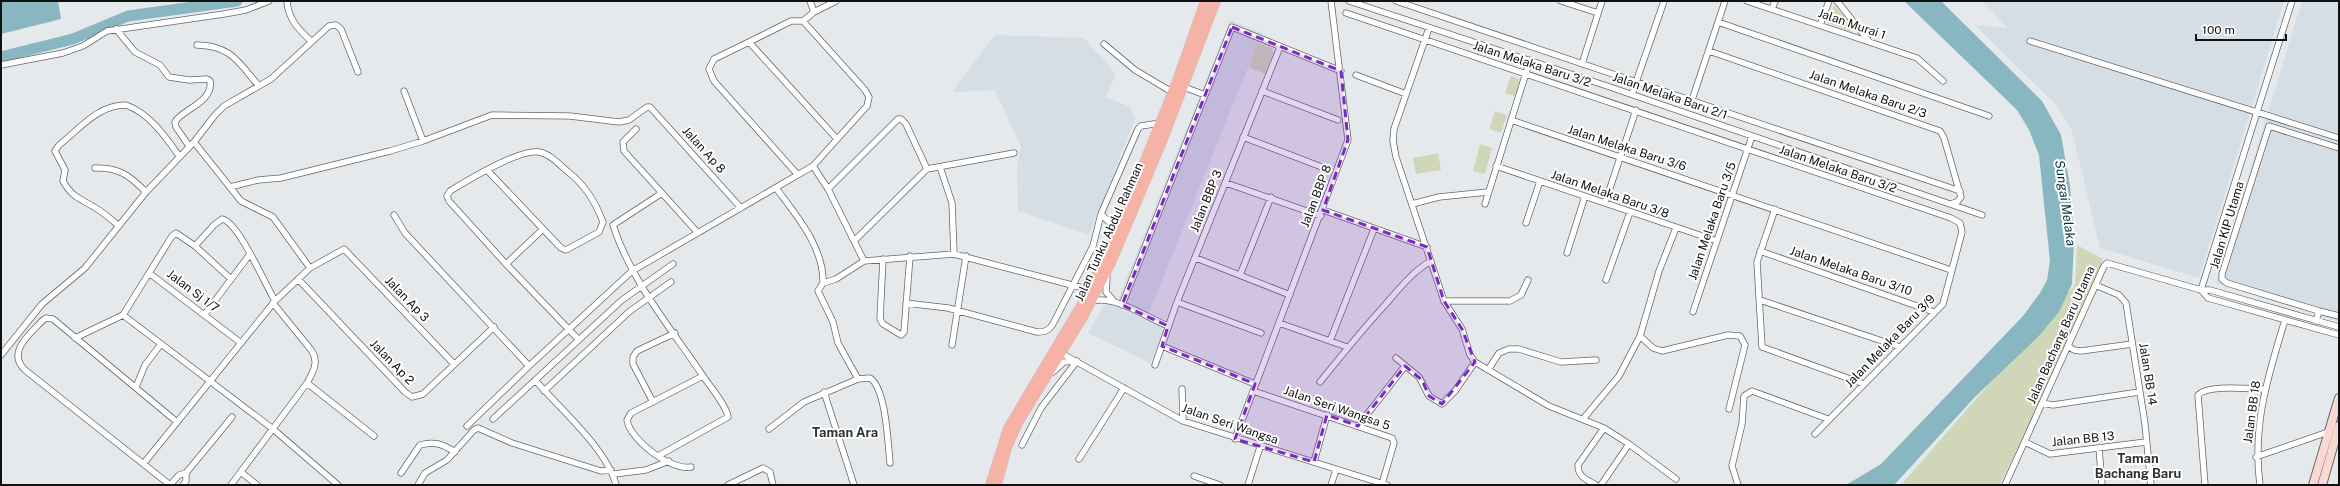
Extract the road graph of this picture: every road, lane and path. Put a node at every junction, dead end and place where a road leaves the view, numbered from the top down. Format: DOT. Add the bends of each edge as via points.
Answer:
graph roads {
  1 [pos="269,1"];
  2 [pos="287,1"];
  3 [pos="810,1"];
  4 [pos="836,1"];
  5 [pos="1205,1"];
  6 [pos="1216,1"];
  7 [pos="1331,1"];
  8 [pos="1349,1"];
  9 [pos="1396,1"];
  10 [pos="1561,1"];
  11 [pos="1602,1"];
  12 [pos="1664,1"];
  13 [pos="1725,1"];
  14 [pos="1747,1"];
  15 [pos="1775,1"];
  16 [pos="1829,1"];
  17 [pos="1837,1"];
  18 [pos="2292,1"];
  19 [pos="1772,9"];
  20 [pos="814,12"];
  21 [pos="1346,13"];
  22 [pos="1598,13"];
  23 [pos="804,21"];
  24 [pos="1718,22"];
  25 [pos="1820,25"];
  26 [pos="1429,28"];
  27 [pos="116,29"];
  28 [pos="310,41"];
  29 [pos="1424,41"];
  30 [pos="1868,41"];
  31 [pos="2030,41"];
  32 [pos="750,42"];
  33 [pos="1104,44"];
  34 [pos="198,45"];
  35 [pos="1280,47"];
  36 [pos="1709,51"];
  37 [pos="1530,60"];
  38 [pos="1582,64"];
  39 [pos="1,65"];
  40 [pos="1341,71"];
  41 [pos="358,72"];
  42 [pos="1526,73"];
  43 [pos="1356,74"];
  44 [pos="1943,81"];
  45 [pos="1636,83"];
  46 [pos="259,86"];
  47 [pos="1184,86"];
  48 [pos="404,91"];
  49 [pos="1262,91"];
  50 [pos="1172,92"];
  51 [pos="1406,94"];
  52 [pos="1632,94"];
  53 [pos="1205,95"];
  54 [pos="1692,100"];
  55 [pos="1636,110"];
  56 [pos="2257,112"];
  57 [pos="1989,116"];
  58 [pos="1338,120"];
  59 [pos="1511,120"];
  60 [pos="1160,123"];
  61 [pos="636,129"];
  62 [pos="1752,136"];
  63 [pos="1243,137"];
  64 [pos="2339,138"];
  65 [pos="837,139"];
  66 [pos="423,141"];
  67 [pos="192,144"];
  68 [pos="2339,148"];
  69 [pos="1748,149"];
  70 [pos="1014,153"];
  71 [pos="179,156"];
  72 [pos="1620,158"];
  73 [pos="813,166"];
  74 [pos="1496,166"];
  75 [pos="940,167"];
  76 [pos="95,168"];
  77 [pos="927,169"];
  78 [pos="1327,169"];
  79 [pos="488,170"];
  80 [pos="798,175"];
  81 [pos="1540,181"];
  82 [pos="1226,183"];
  83 [pos="230,187"];
  84 [pos="776,188"];
  85 [pos="828,189"];
  86 [pos="1960,191"];
  87 [pos="146,192"];
  88 [pos="1488,192"];
  89 [pos="662,193"];
  90 [pos="1735,195"];
  91 [pos="1585,196"];
  92 [pos="1271,197"];
  93 [pos="1605,203"];
  94 [pos="1412,204"];
  95 [pos="1485,204"];
  96 [pos="1950,204"];
  97 [pos="741,208"];
  98 [pos="1774,209"];
  99 [pos="1630,212"];
  100 [pos="1322,213"];
  101 [pos="1101,214"];
  102 [pos="394,215"];
  103 [pos="1982,215"];
  104 [pos="1526,223"];
  105 [pos="1960,223"];
  106 [pos="119,226"];
  107 [pos="1374,228"];
  108 [pos="1676,228"];
  109 [pos="543,229"];
  110 [pos="1117,230"];
  111 [pos="698,233"];
  112 [pos="854,241"];
  113 [pos="1717,241"];
  114 [pos="195,246"];
  115 [pos="1427,247"];
  116 [pos="1760,251"];
  117 [pos="1567,253"];
  118 [pos="250,254"];
  119 [pos="954,254"];
  120 [pos="910,256"];
  121 [pos="966,256"];
  122 [pos="1196,258"];
  123 [pos="883,259"];
  124 [pos="864,261"];
  125 [pos="1432,261"];
  126 [pos="1110,263"];
  127 [pos="506,264"];
  128 [pos="673,264"];
  129 [pos="310,268"];
  130 [pos="1952,270"];
  131 [pos="632,272"];
  132 [pos="149,273"];
  133 [pos="1240,275"];
  134 [pos="231,278"];
  135 [pos="298,279"];
  136 [pos="1528,280"];
  137 [pos="1606,280"];
  138 [pos="671,282"];
  139 [pos="823,283"];
  140 [pos="1101,283"];
  141 [pos="1073,284"];
  142 [pos="641,285"];
  143 [pos="2095,285"];
  144 [pos="1090,290"];
  145 [pos="2201,290"];
  146 [pos="1290,295"];
  147 [pos="649,296"];
  148 [pos="1760,300"];
  149 [pos="1092,301"];
  150 [pos="1444,301"];
  151 [pos="274,302"];
  152 [pos="1115,302"];
  153 [pos="1177,302"];
  154 [pos="906,303"];
  155 [pos="1122,305"];
  156 [pos="958,310"];
  157 [pos="2319,311"];
  158 [pos="1693,312"];
  159 [pos="1934,312"];
  160 [pos="206,314"];
  161 [pos="123,315"];
  162 [pos="2339,316"];
  163 [pos="2285,320"];
  164 [pos="2316,321"];
  165 [pos="1279,323"];
  166 [pos="1168,326"];
  167 [pos="494,327"];
  168 [pos="2339,328"];
  169 [pos="569,329"];
  170 [pos="675,333"];
  171 [pos="1260,333"];
  172 [pos="2339,335"];
  173 [pos="1640,336"];
  174 [pos="75,338"];
  175 [pos="579,340"];
  176 [pos="1330,341"];
  177 [pos="241,343"];
  178 [pos="161,344"];
  179 [pos="2132,344"];
  180 [pos="952,345"];
  181 [pos="1162,346"];
  182 [pos="2068,346"];
  183 [pos="1900,347"];
  184 [pos="1347,348"];
  185 [pos="1058,351"];
  186 [pos="1,355"];
  187 [pos="1396,358"];
  188 [pos="1596,360"];
  189 [pos="1077,361"];
  190 [pos="1475,362"];
  191 [pos="454,364"];
  192 [pos="1155,365"];
  193 [pos="529,366"];
  194 [pos="1405,366"];
  195 [pos="1488,370"];
  196 [pos="703,376"];
  197 [pos="858,379"];
  198 [pos="535,380"];
  199 [pos="210,381"];
  200 [pos="1320,382"];
  201 [pos="307,383"];
  202 [pos="1255,384"];
  203 [pos="1864,384"];
  204 [pos="136,387"];
  205 [pos="1124,388"];
  206 [pos="1182,389"];
  207 [pos="2264,389"];
  208 [pos="1039,390"];
  209 [pos="544,391"];
  210 [pos="1252,391"];
  211 [pos="824,392"];
  212 [pos="2140,392"];
  213 [pos="2339,398"];
  214 [pos="653,402"];
  215 [pos="2042,403"];
  216 [pos="1729,409"];
  217 [pos="1025,410"];
  218 [pos="1327,415"];
  219 [pos="232,417"];
  220 [pos="1036,418"];
  221 [pos="493,419"];
  222 [pos="1583,419"];
  223 [pos="1828,419"];
  224 [pos="1182,421"];
  225 [pos="177,422"];
  226 [pos="467,426"];
  227 [pos="1358,426"];
  228 [pos="2339,426"];
  229 [pos="273,428"];
  230 [pos="1604,428"];
  231 [pos="769,429"];
  232 [pos="2328,432"];
  233 [pos="1815,434"];
  234 [pos="374,436"];
  235 [pos="1235,439"];
  236 [pos="2025,442"];
  237 [pos="2146,442"];
  238 [pos="1628,444"];
  239 [pos="1022,445"];
  240 [pos="1260,447"];
  241 [pos="2099,448"];
  242 [pos="455,452"];
  243 [pos="658,456"];
  244 [pos="2256,457"];
  245 [pos="1079,459"];
  246 [pos="669,461"];
  247 [pos="1314,462"];
  248 [pos="144,463"];
  249 [pos="890,463"];
  250 [pos="691,467"];
  251 [pos="1336,470"];
  252 [pos="241,472"];
  253 [pos="612,472"];
  254 [pos="186,473"];
  255 [pos="401,473"];
  256 [pos="1194,476"];
  257 [pos="1676,479"];
  258 [pos="1385,484"];
  259 [pos="170,485"];
  260 [pos="183,485"];
  261 [pos="231,485"];
  262 [pos="257,485"];
  263 [pos="338,485"];
  264 [pos="418,485"];
  265 [pos="616,485"];
  266 [pos="728,485"];
  267 [pos="773,485"];
  268 [pos="854,485"];
  269 [pos="990,485"];
  270 [pos="997,485"];
  271 [pos="1219,485"];
  272 [pos="1248,485"];
  273 [pos="1331,485"];
  274 [pos="1596,485"];
  275 [pos="1600,485"];
  276 [pos="1738,485"];
  277 [pos="2006,485"];
  278 [pos="2102,485"];
  279 [pos="2151,485"];
  280 [pos="2205,485"];
  281 [pos="2260,485"];
  282 [pos="2313,485"];
  283 [pos="2322,485"];
  1 -- 27 [label="street" via="246,10"];
  2 -- 28 [label="street" via="288,14"];
  3 -- 20 [label="street"];
  4 -- 20 [label="street"];
  5 -- 50 [label="main road, Jalan Tunku Abdul Rahman"];
  6 -- 47 [label="main road, Jalan Tunku Abdul Rahman"];
  7 -- 40 [label="street, Jalan BBP 8"];
  8 -- 26 [label="street, Jalan Melaka Baru 2/1"];
  9 -- 38 [label="street, Jalan Melaka Baru 2/1"];
  10 -- 22 [label="street"];
  11 -- 22 [label="street"];
  12 -- 45 [label="street"];
  13 -- 24 [label="street"];
  14 -- 19 [label="street, Jalan Murai 1"];
  15 -- 19 [label="street"];
  16 -- 25 [label="street"];
  17 -- 30 [label="street"];
  18 -- 56 [label="street"];
  19 -- 25 [label="street, Jalan Murai 1"];
  20 -- 23 [label="street"];
  21 -- 29 [label="street, Jalan Melaka Baru 3/2"];
  22 -- 38 [label="street"];
  23 -- 32 [label="street" via="791,21"];
  23 -- 65 [label="street" via="865,90 869,98 865,110"];
  24 -- 36 [label="street"];
  24 -- 57 [label="street"];
  25 -- 30 [label="street, Jalan Murai 1"];
  26 -- 29 [label="street"];
  26 -- 37 [label="street, Jalan Melaka Baru 2/1"];
  27 -- 39 [label="street" via="107,31 83,46"];
  27 -- 67 [label="street" via="135,52 155,62 169,77 207,79 210,82 199,104 175,122 176,127"];
  28 -- 41 [label="street" via="323,30 336,25 346,37"];
  28 -- 46 [label="street" via="271,79"];
  29 -- 42 [label="street, Jalan Melaka Baru 3/2"];
  29 -- 51 [label="street"];
  30 -- 44 [label="street, Jalan Murai 1" via="1917,58"];
  31 -- 56 [label="street"];
  32 -- 65 [label="street"];
  32 -- 80 [label="street" via="714,59 709,69 711,75"];
  33 -- 50 [label="street" via="1135,70"];
  34 -- 46 [label="street" via="215,46 225,50"];
  35 -- 40 [label="street"];
  35 -- 49 [label="street, Jalan BBP 3"];
  35 -- 53 [label="street" via="1232,27"];
  36 -- 54 [label="street"];
  36 -- 86 [label="street, Jalan Melaka Baru 2/3" via="1940,131"];
  37 -- 42 [label="street"];
  37 -- 52 [label="street, Jalan Melaka Baru 2/1"];
  38 -- 45 [label="street, Jalan Melaka Baru 2/1"];
  40 -- 100 [label="street, Jalan BBP 8" via="1348,140"];
  42 -- 55 [label="street, Jalan Melaka Baru 3/2"];
  42 -- 59 [label="street"];
  43 -- 51 [label="street"];
  45 -- 52 [label="street"];
  45 -- 54 [label="street, Jalan Melaka Baru 2/1"];
  46 -- 67 [label="street" via="224,106"];
  47 -- 53 [label="street"];
  47 -- 126 [label="main road, Jalan Tunku Abdul Rahman"];
  48 -- 66 [label="street"];
  49 -- 58 [label="street"];
  49 -- 63 [label="street, Jalan BBP 3"];
  50 -- 60 [label="main road, Jalan Tunku Abdul Rahman"];
  51 -- 94 [label="street" via="1394,129 1393,141"];
  52 -- 62 [label="street, Jalan Melaka Baru 2/1"];
  53 -- 155 [label="street"];
  54 -- 86 [label="street, Jalan Melaka Baru 2/1"];
  55 -- 69 [label="street, Jalan Melaka Baru 3/2"];
  55 -- 72 [label="street"];
  56 -- 64 [label="street"];
  56 -- 145 [label="street"];
  59 -- 72 [label="street, Jalan Melaka Baru 3/6"];
  59 -- 74 [label="street"];
  60 -- 101 [label="street" via="1141,126 1138,129"];
  60 -- 110 [label="main road, Jalan Tunku Abdul Rahman"];
  61 -- 89 [label="street" via="622,148"];
  62 -- 69 [label="street, Jalan Melaka Baru 3/5"];
  62 -- 96 [label="street, Jalan Melaka Baru 2/1"];
  63 -- 78 [label="street"];
  63 -- 82 [label="street, Jalan BBP 3"];
  65 -- 73 [label="street"];
  66 -- 83 [label="street" via="281,178 258,180"];
  66 -- 97 [label="street, Jalan Ap 8" via="492,115 570,116 619,122 629,120 644,108 650,107"];
  67 -- 71 [label="street"];
  67 -- 83 [label="street"];
  68 -- 157 [label="street, Jalan KIP Utama" via="2269,126 2222,274 2222,279 2227,283"];
  69 -- 90 [label="street, Jalan Melaka Baru 3/5"];
  69 -- 105 [label="street, Jalan Melaka Baru 3/2"];
  70 -- 75 [label="street"];
  71 -- 87 [label="street"];
  71 -- 106 [label="street" via="152,123 126,105 88,118 59,145 56,151 65,170 62,181 69,191 75,198 94,207"];
  72 -- 90 [label="street, Jalan Melaka Baru 3/6"];
  72 -- 93 [label="street"];
  73 -- 80 [label="street"];
  73 -- 85 [label="street"];
  74 -- 81 [label="street, Jalan Melaka Baru 3/8"];
  74 -- 88 [label="street"];
  75 -- 77 [label="street"];
  75 -- 119 [label="street" via="952,204"];
  76 -- 87 [label="street" via="117,169 128,174"];
  77 -- 85 [label="street" via="906,124 898,119"];
  77 -- 112 [label="street"];
  79 -- 109 [label="street"];
  79 -- 109 [label="street" via="524,154 540,152 548,155 579,180 595,201 603,222 599,232 566,250"];
  79 -- 127 [label="street" via="450,191 447,198"];
  80 -- 84 [label="street"];
  81 -- 91 [label="street, Jalan Melaka Baru 3/8"];
  81 -- 104 [label="street"];
  82 -- 92 [label="street"];
  82 -- 122 [label="street, Jalan BBP 3"];
  83 -- 129 [label="street" via="241,201 272,217"];
  84 -- 97 [label="street"];
  84 -- 139 [label="street" via="810,237 823,270"];
  85 -- 112 [label="street"];
  86 -- 96 [label="street" via="1960,200"];
  87 -- 106 [label="street"];
  88 -- 94 [label="street" via="1439,197"];
  88 -- 95 [label="street"];
  89 -- 111 [label="street"];
  89 -- 131 [label="street" via="613,225"];
  90 -- 98 [label="street, Jalan Melaka Baru 3/6"];
  90 -- 113 [label="street, Jalan Melaka Baru 3/5"];
  91 -- 93 [label="street, Jalan Melaka Baru 3/8"];
  91 -- 117 [label="street"];
  92 -- 100 [label="street"];
  92 -- 133 [label="street"];
  93 -- 99 [label="street, Jalan Melaka Baru 3/8"];
  94 -- 115 [label="street"];
  96 -- 103 [label="street, Jalan Melaka Baru 2/1"];
  97 -- 111 [label="street"];
  98 -- 116 [label="street"];
  98 -- 130 [label="street"];
  99 -- 108 [label="street, Jalan Melaka Baru 3/8"];
  99 -- 137 [label="street"];
  100 -- 107 [label="street"];
  100 -- 146 [label="street, Jalan BBP 8"];
  101 -- 110 [label="street"];
  101 -- 141 [label="street" via="1092,246"];
  102 -- 167 [label="street" via="405,233"];
  105 -- 130 [label="street, Jalan Melaka Baru 3/9" via="1962,232"];
  106 -- 186 [label="street" via="85,268 42,304"];
  107 -- 115 [label="street"];
  107 -- 176 [label="street"];
  108 -- 113 [label="street, Jalan Melaka Baru 3/8"];
  108 -- 173 [label="street" via="1658,271"];
  109 -- 127 [label="street"];
  110 -- 144 [label="main road, Jalan Tunku Abdul Rahman"];
  111 -- 131 [label="street"];
  112 -- 124 [label="street"];
  113 -- 158 [label="street, Jalan Melaka Baru 3/5"];
  114 -- 118 [label="street" via="214,225 225,220 240,235"];
  114 -- 132 [label="street, Jalan Sj 1/7" via="176,233"];
  114 -- 134 [label="street"];
  115 -- 125 [label="street"];
  116 -- 148 [label="street" via="1757,272"];
  116 -- 159 [label="street, Jalan Melaka Baru 3/10"];
  118 -- 134 [label="street"];
  118 -- 151 [label="street"];
  119 -- 120 [label="street"];
  119 -- 121 [label="street"];
  120 -- 123 [label="street"];
  120 -- 154 [label="street"];
  121 -- 141 [label="street"];
  121 -- 156 [label="street"];
  122 -- 133 [label="street"];
  122 -- 153 [label="street, Jalan BBP 3"];
  123 -- 124 [label="street"];
  123 -- 154 [label="street" via="880,319 899,335 904,332"];
  124 -- 139 [label="street" via="836,279"];
  125 -- 150 [label="street"];
  125 -- 184 [label="street" via="1403,284"];
  126 -- 140 [label="main road, Jalan Tunku Abdul Rahman"];
  126 -- 152 [label="street" via="1105,287"];
  127 -- 169 [label="street"];
  128 -- 142 [label="street"];
  129 -- 135 [label="street"];
  129 -- 191 [label="street, Jalan Ap 3" via="344,249"];
  130 -- 159 [label="street, Jalan Melaka Baru 3/9" via="1945,299"];
  131 -- 142 [label="street"];
  131 -- 169 [label="street"];
  132 -- 160 [label="street, Jalan Sj 1/7"];
  132 -- 161 [label="street"];
  133 -- 146 [label="street"];
  134 -- 160 [label="street"];
  135 -- 151 [label="street"];
  135 -- 191 [label="street, Jalan Ap 2" via="409,395 420,396"];
  136 -- 150 [label="street" via="1521,295 1510,301"];
  138 -- 147 [label="street"];
  139 -- 197 [label="street" via="818,291 819,296 833,322 838,343"];
  140 -- 144 [label="street" via="1096,289"];
  140 -- 149 [label="main road, Jalan Tunku Abdul Rahman"];
  141 -- 144 [label="street"];
  141 -- 156 [label="street" via="1050,329 1044,332"];
  142 -- 147 [label="street"];
  142 -- 175 [label="street"];
  143 -- 145 [label="street, Jalan Bachang Baru Utama" via="2104,266 2111,263"];
  143 -- 179 [label="street, Jalan BB 14" via="2123,299 2128,312"];
  143 -- 182 [label="street, Jalan Bachang Baru Utama"];
  144 -- 185 [label="main road, Jalan Tunku Abdul Rahman"];
  145 -- 163 [label="street" via="2208,298"];
  145 -- 164 [label="street" via="2210,290"];
  146 -- 165 [label="street, Jalan BBP 8"];
  147 -- 170 [label="street"];
  147 -- 209 [label="street"];
  148 -- 183 [label="street"];
  148 -- 203 [label="street" via="1762,347"];
  149 -- 152 [label="street" via="1102,299"];
  149 -- 185 [label="main road, Jalan Tunku Abdul Rahman"];
  150 -- 190 [label="street" via="1462,329 1470,355"];
  151 -- 177 [label="street"];
  151 -- 201 [label="street" via="315,356 316,367"];
  152 -- 155 [label="street"];
  153 -- 166 [label="street, Jalan BBP 3"];
  153 -- 171 [label="street"];
  154 -- 156 [label="street"];
  155 -- 166 [label="street"];
  156 -- 180 [label="street"];
  157 -- 162 [label="street, Jalan KIP Utama"];
  157 -- 164 [label="street"];
  159 -- 183 [label="street, Jalan Melaka Baru 3/9"];
  160 -- 177 [label="street, Jalan Sj 1/7"];
  161 -- 174 [label="street"];
  161 -- 178 [label="street"];
  163 -- 172 [label="street"];
  163 -- 207 [label="street, Jalan BB 18"];
  164 -- 168 [label="street"];
  165 -- 176 [label="street"];
  165 -- 202 [label="street, Jalan BBP 8"];
  166 -- 181 [label="street, Jalan BBP 3"];
  167 -- 191 [label="street, Jalan Ap 2"];
  167 -- 193 [label="street"];
  169 -- 175 [label="street"];
  169 -- 193 [label="street"];
  170 -- 196 [label="street"];
  170 -- 214 [label="street" via="637,351 633,357"];
  173 -- 216 [label="street" via="1653,348 1662,351 1728,335 1740,336 1745,345"];
  173 -- 222 [label="street" via="1619,376"];
  174 -- 204 [label="street"];
  174 -- 248 [label="street" via="53,319 46,318 18,350 18,364"];
  175 -- 198 [label="street"];
  176 -- 184 [label="street"];
  177 -- 199 [label="street"];
  178 -- 199 [label="street"];
  178 -- 204 [label="street" via="145,365"];
  179 -- 182 [label="street" via="2078,351"];
  179 -- 212 [label="street, Jalan BB 14"];
  181 -- 192 [label="street, Jalan BBP 3"];
  181 -- 202 [label="street"];
  182 -- 215 [label="street, Jalan Bachang Baru Utama"];
  183 -- 203 [label="street, Jalan Melaka Baru 3/9"];
  184 -- 200 [label="street"];
  185 -- 189 [label="street, Jalan Seri Wangsa"];
  185 -- 208 [label="main road, Jalan Tunku Abdul Rahman"];
  185 -- 269 [label="main road, Jalan Tunku Abdul Rahman" via="1008,428"];
  187 -- 194 [label="street"];
  188 -- 195 [label="street" via="1561,362 1514,348 1499,353"];
  189 -- 205 [label="street, Jalan Seri Wangsa"];
  189 -- 208 [label="street" via="1060,364"];
  189 -- 220 [label="street"];
  190 -- 194 [label="street" via="1455,392 1442,404 1429,396 1422,380"];
  190 -- 195 [label="street"];
  193 -- 226 [label="street"];
  194 -- 227 [label="street"];
  195 -- 222 [label="street" via="1556,409"];
  196 -- 214 [label="street"];
  196 -- 243 [label="street" via="728,417"];
  197 -- 211 [label="street"];
  197 -- 249 [label="street" via="870,378 876,383 881,398"];
  198 -- 209 [label="street"];
  198 -- 221 [label="street"];
  199 -- 225 [label="street"];
  199 -- 229 [label="street"];
  201 -- 229 [label="street"];
  201 -- 234 [label="street"];
  202 -- 210 [label="street, Jalan BBP 8"];
  203 -- 223 [label="street, Jalan Melaka Baru 3/9"];
  204 -- 225 [label="street"];
  205 -- 224 [label="street, Jalan Seri Wangsa"];
  205 -- 245 [label="street"];
  206 -- 224 [label="street"];
  207 -- 244 [label="street, Jalan BB 18"];
  207 -- 280 [label="street" via="2225,388 2203,391 2198,395"];
  208 -- 217 [label="main road, Jalan Tunku Abdul Rahman"];
  209 -- 253 [label="street" via="602,454"];
  210 -- 218 [label="street, Jalan Seri Wangsa 5"];
  210 -- 235 [label="street, Jalan BBP 8"];
  211 -- 231 [label="street" via="804,402"];
  211 -- 268 [label="street"];
  212 -- 215 [label="street" via="2053,404"];
  212 -- 237 [label="street, Jalan BB 14"];
  213 -- 232 [label="main road"];
  214 -- 243 [label="street" via="631,413 627,420 637,439"];
  215 -- 236 [label="street, Jalan Bachang Baru Utama"];
  217 -- 220 [label="street"];
  217 -- 270 [label="main road, Jalan Tunku Abdul Rahman" via="1012,435"];
  218 -- 227 [label="street, Jalan Seri Wangsa 5"];
  218 -- 247 [label="street"];
  219 -- 254 [label="street"];
  220 -- 239 [label="street"];
  222 -- 230 [label="street"];
  223 -- 233 [label="street, Jalan Melaka Baru 3/9"];
  223 -- 276 [label="street" via="1748,392 1744,396 1742,424 1732,466"];
  224 -- 235 [label="street, Jalan Seri Wangsa"];
  225 -- 248 [label="street"];
  227 -- 258 [label="street, Jalan Seri Wangsa 5" via="1394,440"];
  228 -- 283 [label="main road"];
  229 -- 252 [label="street"];
  229 -- 263 [label="street"];
  230 -- 238 [label="street"];
  230 -- 274 [label="street" via="1578,464 1581,477"];
  232 -- 244 [label="street"];
  232 -- 282 [label="main road"];
  235 -- 240 [label="street, Jalan Seri Wangsa"];
  236 -- 241 [label="street, Jalan BB 13" via="2050,454"];
  236 -- 277 [label="street, Jalan Bachang Baru Utama"];
  237 -- 241 [label="street, Jalan BB 13"];
  237 -- 279 [label="street, Jalan BB 14"];
  238 -- 257 [label="street"];
  238 -- 275 [label="street"];
  240 -- 247 [label="street, Jalan Seri Wangsa"];
  240 -- 272 [label="street"];
  241 -- 278 [label="street"];
  242 -- 253 [label="street" via="478,428 512,443 600,471"];
  242 -- 255 [label="street" via="445,445 431,442 420,445"];
  242 -- 264 [label="street" via="441,465 425,473"];
  243 -- 246 [label="street"];
  244 -- 281 [label="street, Jalan BB 18"];
  246 -- 250 [label="street" via="683,467"];
  246 -- 253 [label="street" via="646,470"];
  247 -- 251 [label="street, Jalan Seri Wangsa"];
  248 -- 259 [label="street"];
  251 -- 258 [label="street, Jalan Seri Wangsa"];
  251 -- 273 [label="street"];
  252 -- 261 [label="street"];
  252 -- 262 [label="street"];
  253 -- 265 [label="street"];
  254 -- 259 [label="street" via="179,475"];
  254 -- 260 [label="street"];
  256 -- 271 [label="street"];
  266 -- 267 [label="street" via="763,468 770,472"];
}
